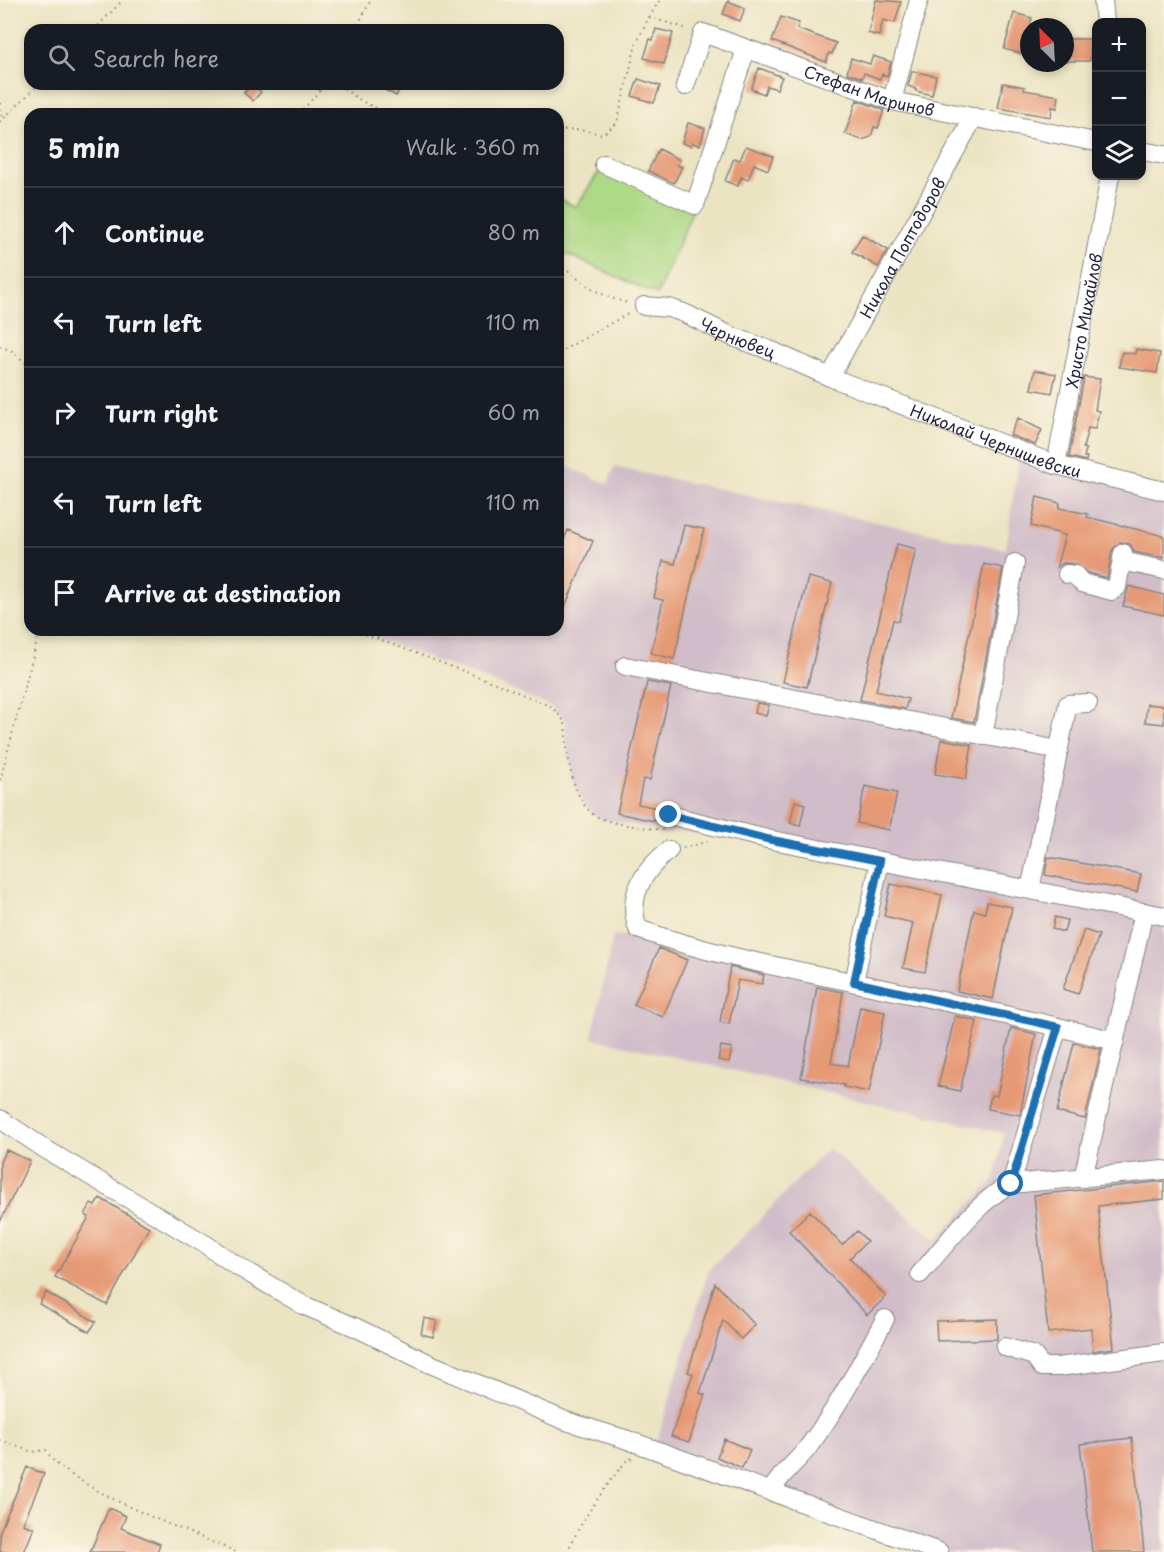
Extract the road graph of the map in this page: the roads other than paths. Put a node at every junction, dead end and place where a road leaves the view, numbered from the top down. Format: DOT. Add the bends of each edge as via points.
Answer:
graph roads {
  1 [pos="919,0"];
  2 [pos="1103,0"];
  3 [pos="1105,18"];
  4 [pos="746,49"];
  5 [pos="685,86"];
  6 [pos="892,101"];
  7 [pos="974,117"];
  8 [pos="1092,141"];
  9 [pos="1146,152"];
  10 [pos="1164,155"];
  11 [pos="604,164"];
  12 [pos="1109,180"];
  13 [pos="644,306"];
  14 [pos="830,377"];
  15 [pos="1056,465"];
  16 [pos="1164,491"];
  17 [pos="1015,563"];
  18 [pos="1164,570"];
  19 [pos="1066,574"];
  20 [pos="625,666"];
  21 [pos="1088,703"];
  22 [pos="983,736"];
  23 [pos="1059,750"];
  24 [pos="669,815"];
  25 [pos="669,850"];
  26 [pos="880,861"];
  27 [pos="1030,890"];
  28 [pos="1144,912"];
  29 [pos="1164,916"];
  30 [pos="854,982"];
  31 [pos="1058,1027"];
  32 [pos="1115,1041"];
  33 [pos="0,1119"];
  34 [pos="1164,1170"];
  35 [pos="1083,1178"];
  36 [pos="1011,1184"];
  37 [pos="920,1274"];
  38 [pos="885,1319"];
  39 [pos="1005,1347"];
  40 [pos="1164,1353"];
  41 [pos="771,1492"];
  42 [pos="939,1552"];
  1 -- 6 [label="street"];
  2 -- 3 [label="street"];
  4 -- 5 [label="street, Стефан Маринов" via="702,33"];
  4 -- 6 [label="street, Стефан Маринов"];
  4 -- 11 [label="street" via="695,205"];
  6 -- 7 [label="street, Стефан Маринов"];
  7 -- 8 [label="street, Стефан Маринов"];
  7 -- 14 [label="street, Никола Поптодоров"];
  9 -- 10 [label="street"];
  12 -- 15 [label="street, Христо Михайлов"];
  13 -- 14 [label="street, Чернювец" via="684,313"];
  14 -- 15 [label="street, Николай Чернишевски"];
  15 -- 16 [label="street, Николай Чернишевски"];
  17 -- 22 [label="street"];
  18 -- 19 [label="street" via="1122,557 1117,586 1112,591"];
  20 -- 22 [label="street"];
  21 -- 23 [label="street" via="1068,704"];
  22 -- 23 [label="street"];
  23 -- 27 [label="street"];
  24 -- 26 [label="street"];
  25 -- 30 [label="street" via="647,870 636,890 634,918 638,929 752,962"];
  26 -- 27 [label="street"];
  26 -- 30 [label="street"];
  27 -- 28 [label="street"];
  28 -- 29 [label="street"];
  28 -- 32 [label="street"];
  30 -- 31 [label="street"];
  31 -- 32 [label="street"];
  31 -- 36 [label="street"];
  32 -- 35 [label="street"];
  33 -- 41 [label="street" via="303,1305 566,1421"];
  34 -- 35 [label="street"];
  35 -- 36 [label="street"];
  36 -- 37 [label="street" via="986,1201"];
  38 -- 41 [label="street" via="808,1447 777,1479"];
  39 -- 40 [label="street" via="1034,1356 1042,1367"];
  41 -- 42 [label="street"];
}
